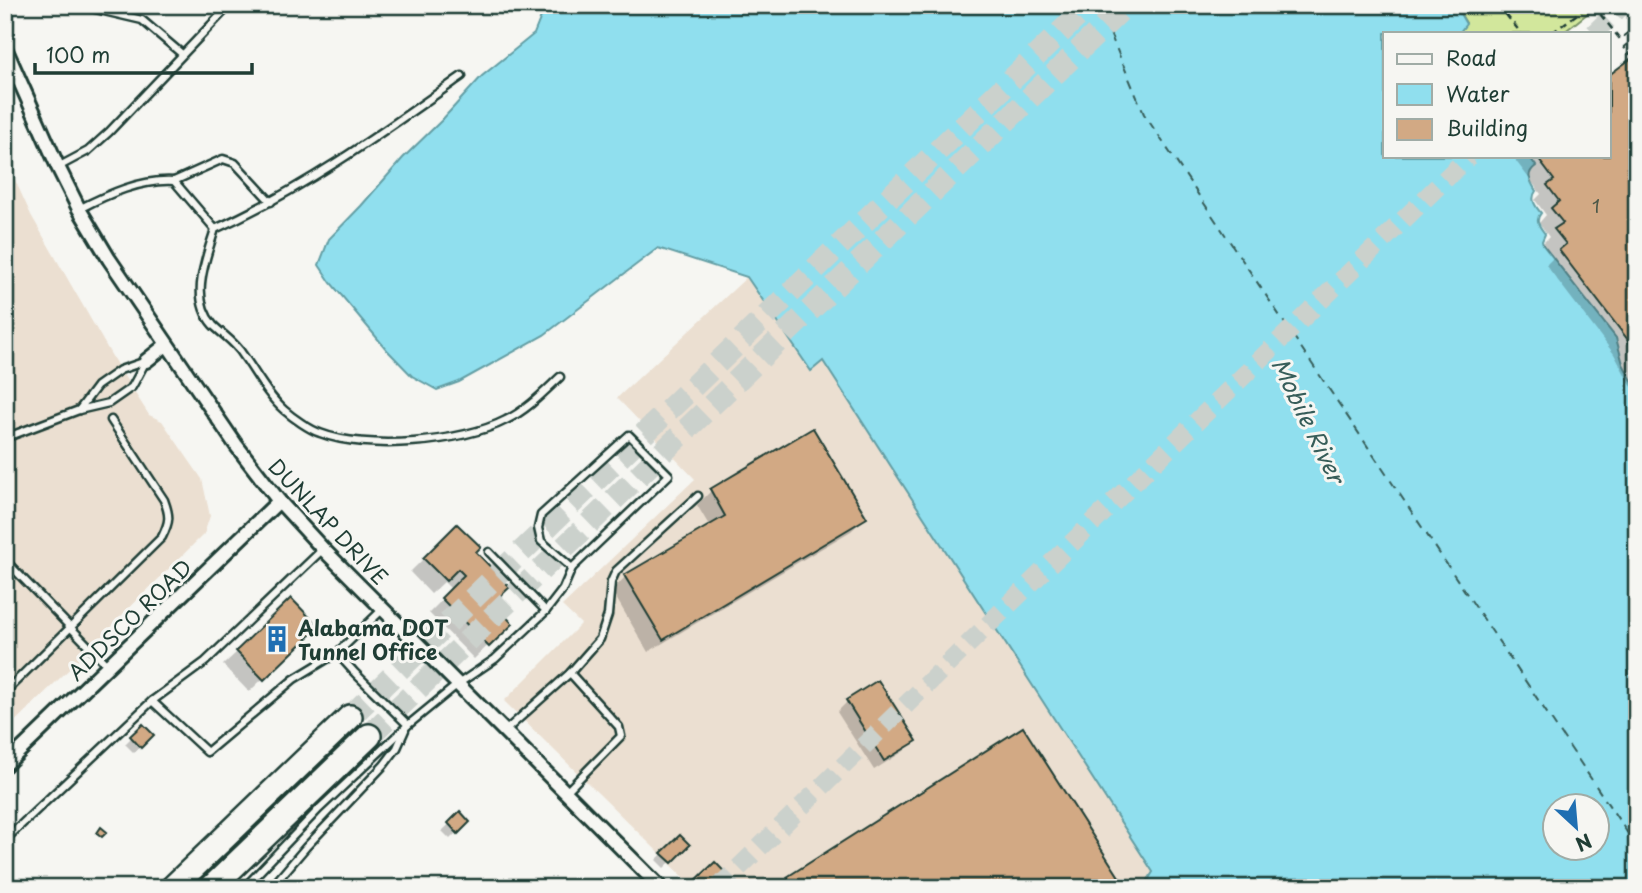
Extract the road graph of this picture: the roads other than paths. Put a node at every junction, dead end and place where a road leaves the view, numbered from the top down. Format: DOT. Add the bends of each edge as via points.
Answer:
graph roads {
  1 [pos="78,5"];
  2 [pos="230,5"];
  3 [pos="5,48"];
  4 [pos="182,54"];
  5 [pos="462,76"];
  6 [pos="58,167"];
  7 [pos="174,181"];
  8 [pos="271,202"];
  9 [pos="79,209"];
  10 [pos="215,229"];
  11 [pos="166,345"];
  12 [pos="146,360"];
  13 [pos="560,377"];
  14 [pos="79,410"];
  15 [pos="111,420"];
  16 [pos="5,438"];
  17 [pos="698,496"];
  18 [pos="279,501"];
  19 [pos="323,549"];
  20 [pos="489,552"];
  21 [pos="5,560"];
  22 [pos="572,568"];
  23 [pos="384,608"];
  24 [pos="546,611"];
  25 [pos="71,628"];
  26 [pos="337,653"];
  27 [pos="108,666"];
  28 [pos="570,673"];
  29 [pos="458,684"];
  30 [pos="5,692"];
  31 [pos="152,701"];
  32 [pos="350,717"];
  33 [pos="408,725"];
  34 [pos="505,731"];
  35 [pos="369,736"];
  36 [pos="5,765"];
  37 [pos="566,792"];
  38 [pos="5,840"];
  39 [pos="658,887"];
  40 [pos="172,888"];
  41 [pos="211,888"];
  42 [pos="244,888"];
  43 [pos="271,888"];
  1 -- 4 [label="lane" via="142,20"];
  2 -- 4 [label="lane"];
  3 -- 6 [label="street, DUNLAP DRIVE"];
  4 -- 6 [label="lane" via="95,145"];
  5 -- 8 [label="lane" via="359,149"];
  6 -- 9 [label="street, DUNLAP DRIVE"];
  7 -- 8 [label="lane" via="223,159 236,163"];
  7 -- 9 [label="lane" via="112,192"];
  7 -- 10 [label="lane"];
  8 -- 10 [label="lane"];
  9 -- 11 [label="street, DUNLAP DRIVE"];
  10 -- 13 [label="lane" via="203,268 204,311 284,410 317,433 370,443 404,443 489,428 523,410"];
  11 -- 12 [label="street"];
  11 -- 18 [label="street, DUNLAP DRIVE"];
  12 -- 14 [label="lane" via="97,386"];
  12 -- 14 [label="lane" via="132,387 108,403"];
  14 -- 16 [label="lane"];
  15 -- 25 [label="lane" via="164,500 167,527"];
  17 -- 28 [label="lane" via="616,571 600,639"];
  18 -- 19 [label="street, DUNLAP DRIVE"];
  18 -- 27 [label="street, ADDSCO ROAD"];
  19 -- 23 [label="street, DUNLAP DRIVE"];
  19 -- 31 [label="lane" via="205,662"];
  20 -- 24 [label="lane"];
  21 -- 25 [label="lane"];
  22 -- 22 [label="lane" via="669,475 629,435 541,515 541,541"];
  22 -- 24 [label="lane"];
  23 -- 26 [label="lane"];
  23 -- 29 [label="street, DUNLAP DRIVE"];
  24 -- 29 [label="lane" via="495,659"];
  25 -- 27 [label="lane"];
  25 -- 30 [label="lane"];
  26 -- 31 [label="lane" via="294,679 207,752"];
  26 -- 33 [label="lane"];
  27 -- 36 [label="street, ADDSCO ROAD"];
  28 -- 34 [label="lane"];
  28 -- 37 [label="lane" via="619,727 621,736"];
  29 -- 33 [label="lane"];
  29 -- 34 [label="street, DUNLAP DRIVE"];
  31 -- 38 [label="lane"];
  32 -- 40 [label="highway"];
  33 -- 42 [label="lane"];
  33 -- 43 [label="lane" via="384,765"];
  34 -- 37 [label="street, DUNLAP DRIVE"];
  35 -- 41 [label="highway"];
  37 -- 39 [label="street, DUNLAP DRIVE"];
}
